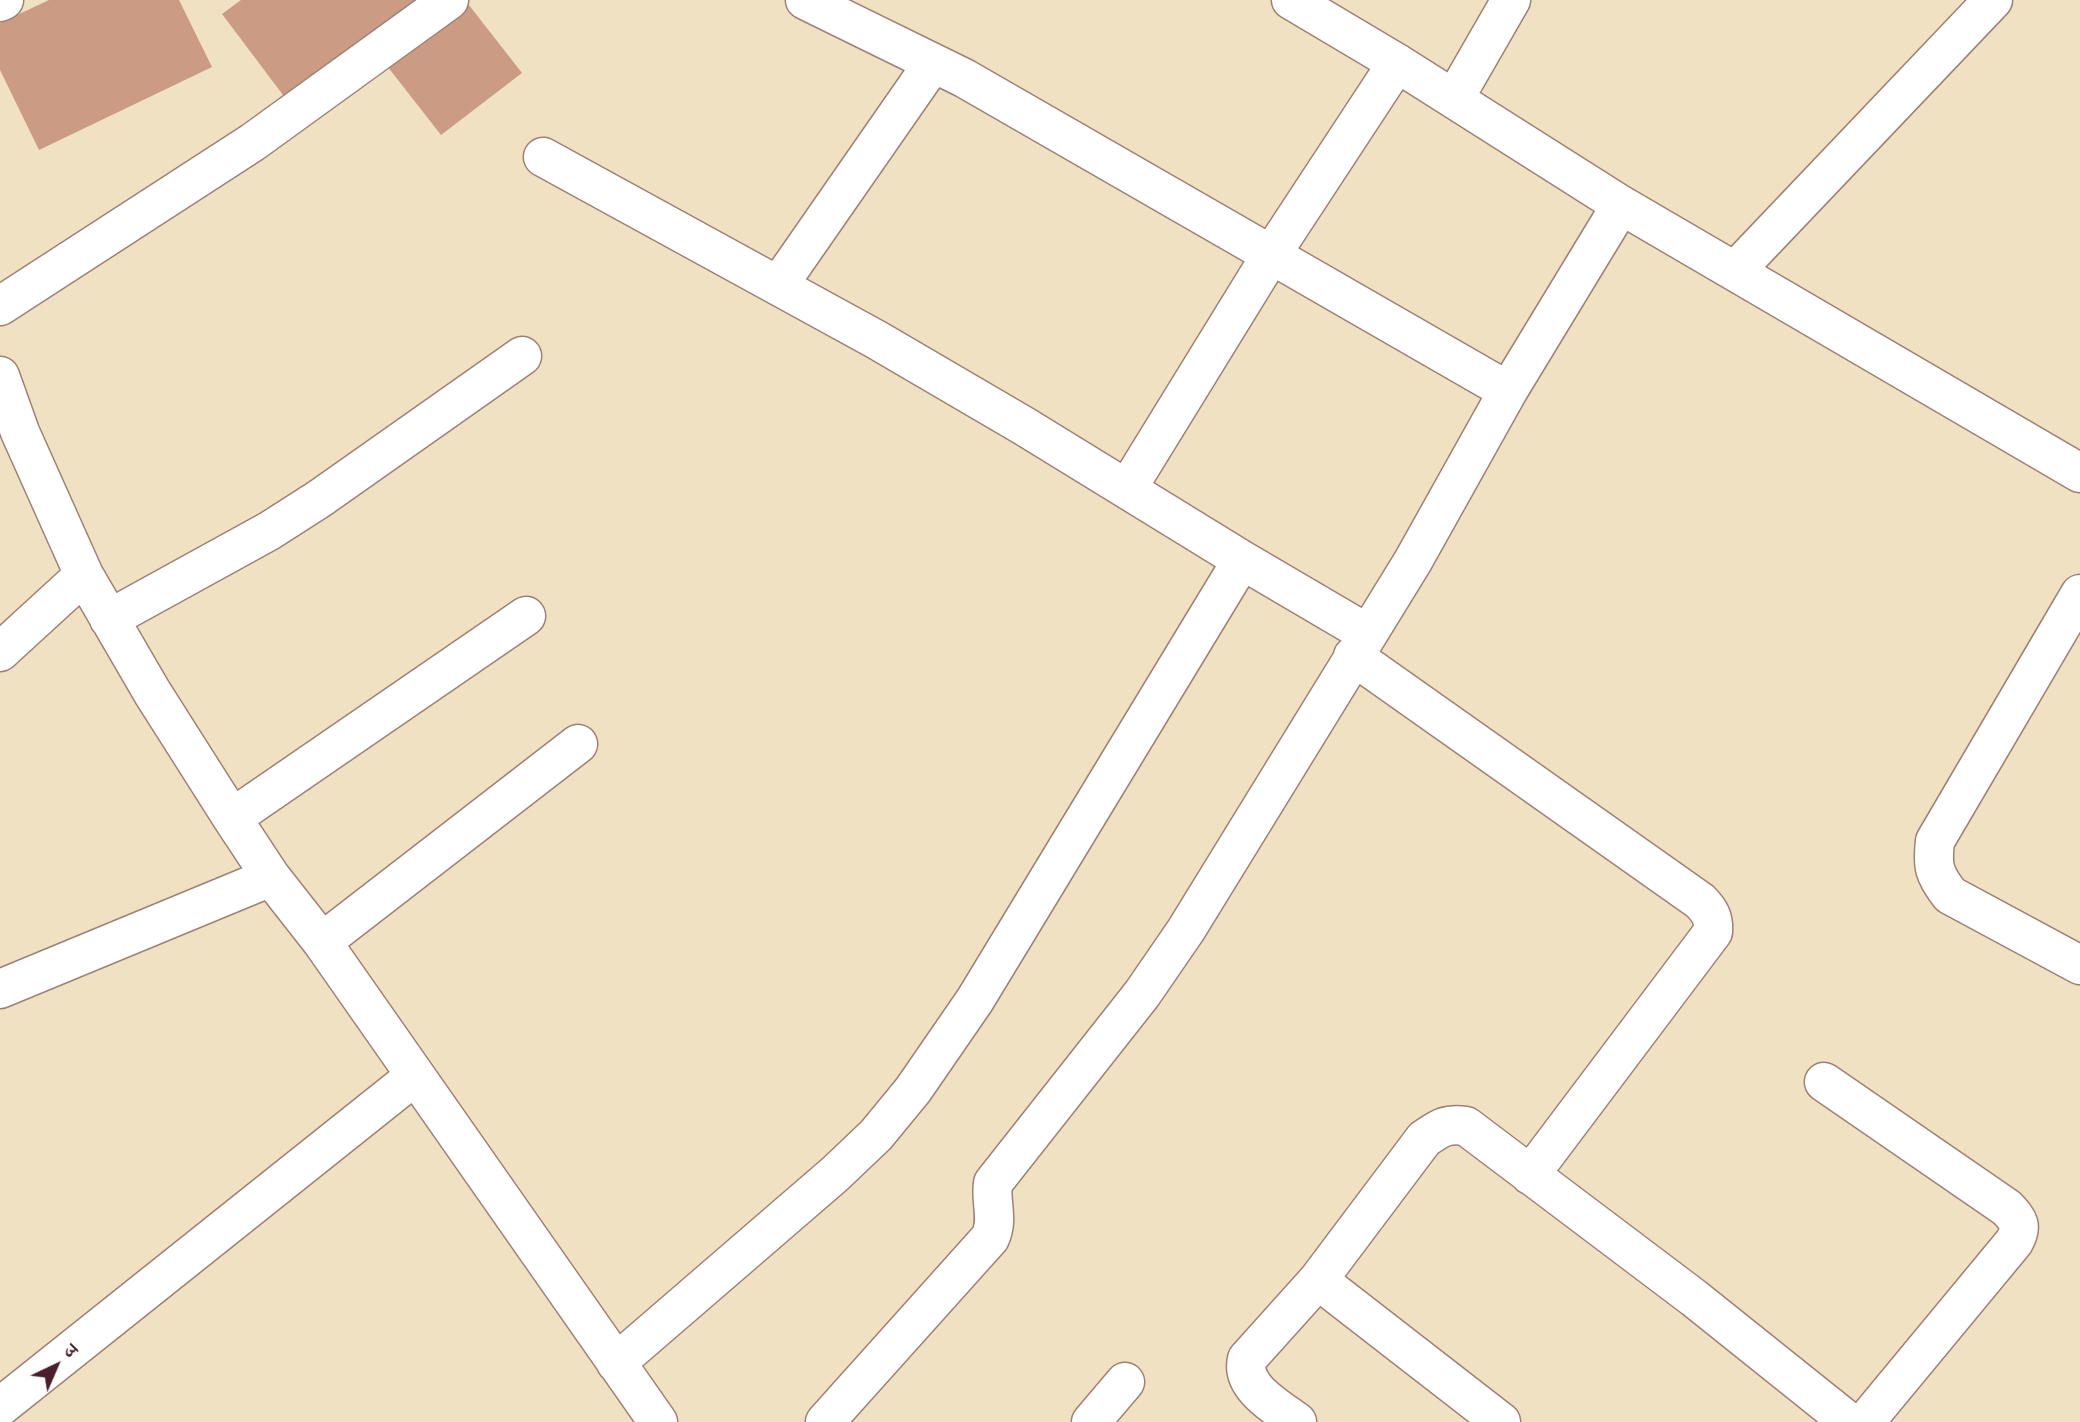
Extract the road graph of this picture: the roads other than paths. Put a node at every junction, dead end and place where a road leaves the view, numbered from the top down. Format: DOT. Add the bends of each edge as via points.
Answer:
graph roads {
  1 [pos="449,0"];
  2 [pos="805,0"];
  3 [pos="1291,0"];
  4 [pos="1511,0"];
  5 [pos="1993,0"];
  6 [pos="933,63"];
  7 [pos="1397,63"];
  8 [pos="1454,99"];
  9 [pos="543,157"];
  10 [pos="1621,205"];
  11 [pos="1271,255"];
  12 [pos="1735,271"];
  13 [pos="778,286"];
  14 [pos="0,306"];
  15 [pos="522,356"];
  16 [pos="0,376"];
  17 [pos="1508,391"];
  18 [pos="2080,473"];
  19 [pos="1127,489"];
  20 [pos="1241,560"];
  21 [pos="84,575"];
  22 [pos="2080,594"];
  23 [pos="526,616"];
  24 [pos="109,619"];
  25 [pos="1361,645"];
  26 [pos="0,653"];
  27 [pos="578,744"];
  28 [pos="232,818"];
  29 [pos="271,877"];
  30 [pos="322,943"];
  31 [pos="2080,965"];
  32 [pos="0,989"];
  33 [pos="415,1076"];
  34 [pos="1824,1082"];
  35 [pos="1530,1175"];
  36 [pos="1318,1280"];
  37 [pos="616,1363"];
  38 [pos="1125,1382"];
  39 [pos="0,1407"];
  40 [pos="658,1422"];
  41 [pos="825,1422"];
  42 [pos="1091,1422"];
  43 [pos="1297,1422"];
  44 [pos="1502,1422"];
  45 [pos="1849,1422"];
  46 [pos="1865,1422"];
  1 -- 14 [label="street" via="253,142"];
  2 -- 6 [label="street"];
  3 -- 7 [label="street"];
  4 -- 8 [label="street"];
  5 -- 12 [label="street"];
  6 -- 11 [label="street"];
  6 -- 13 [label="street"];
  7 -- 8 [label="street"];
  7 -- 11 [label="street"];
  8 -- 10 [label="street"];
  9 -- 13 [label="street"];
  10 -- 12 [label="street"];
  10 -- 17 [label="street"];
  11 -- 17 [label="street"];
  11 -- 19 [label="street"];
  12 -- 18 [label="street"];
  13 -- 19 [label="street"];
  15 -- 24 [label="street" via="289,518"];
  16 -- 21 [label="street"];
  17 -- 25 [label="street"];
  19 -- 20 [label="street"];
  20 -- 25 [label="street"];
  20 -- 37 [label="street" via="975,1000 913,1090 876,1135 835,1174"];
  21 -- 24 [label="street"];
  21 -- 26 [label="street"];
  22 -- 31 [label="street" via="1935,841 1932,862 1950,895"];
  23 -- 28 [label="street"];
  24 -- 28 [label="street"];
  25 -- 35 [label="street" via="1700,901 1714,921 1713,932"];
  25 -- 41 [label="street" via="1186,930 1142,994 993,1183 995,1229 990,1238"];
  27 -- 30 [label="street"];
  28 -- 29 [label="street"];
  29 -- 30 [label="street"];
  29 -- 32 [label="street"];
  30 -- 33 [label="street"];
  33 -- 37 [label="street"];
  33 -- 39 [label="street"];
  34 -- 46 [label="street" via="2007,1208 2020,1232"];
  35 -- 36 [label="street" via="1466,1126 1440,1128 1424,1139"];
  35 -- 45 [label="street"];
  36 -- 43 [label="street" via="1247,1359 1245,1368 1261,1394"];
  36 -- 44 [label="street"];
  37 -- 40 [label="street"];
  38 -- 42 [label="street"];
}
